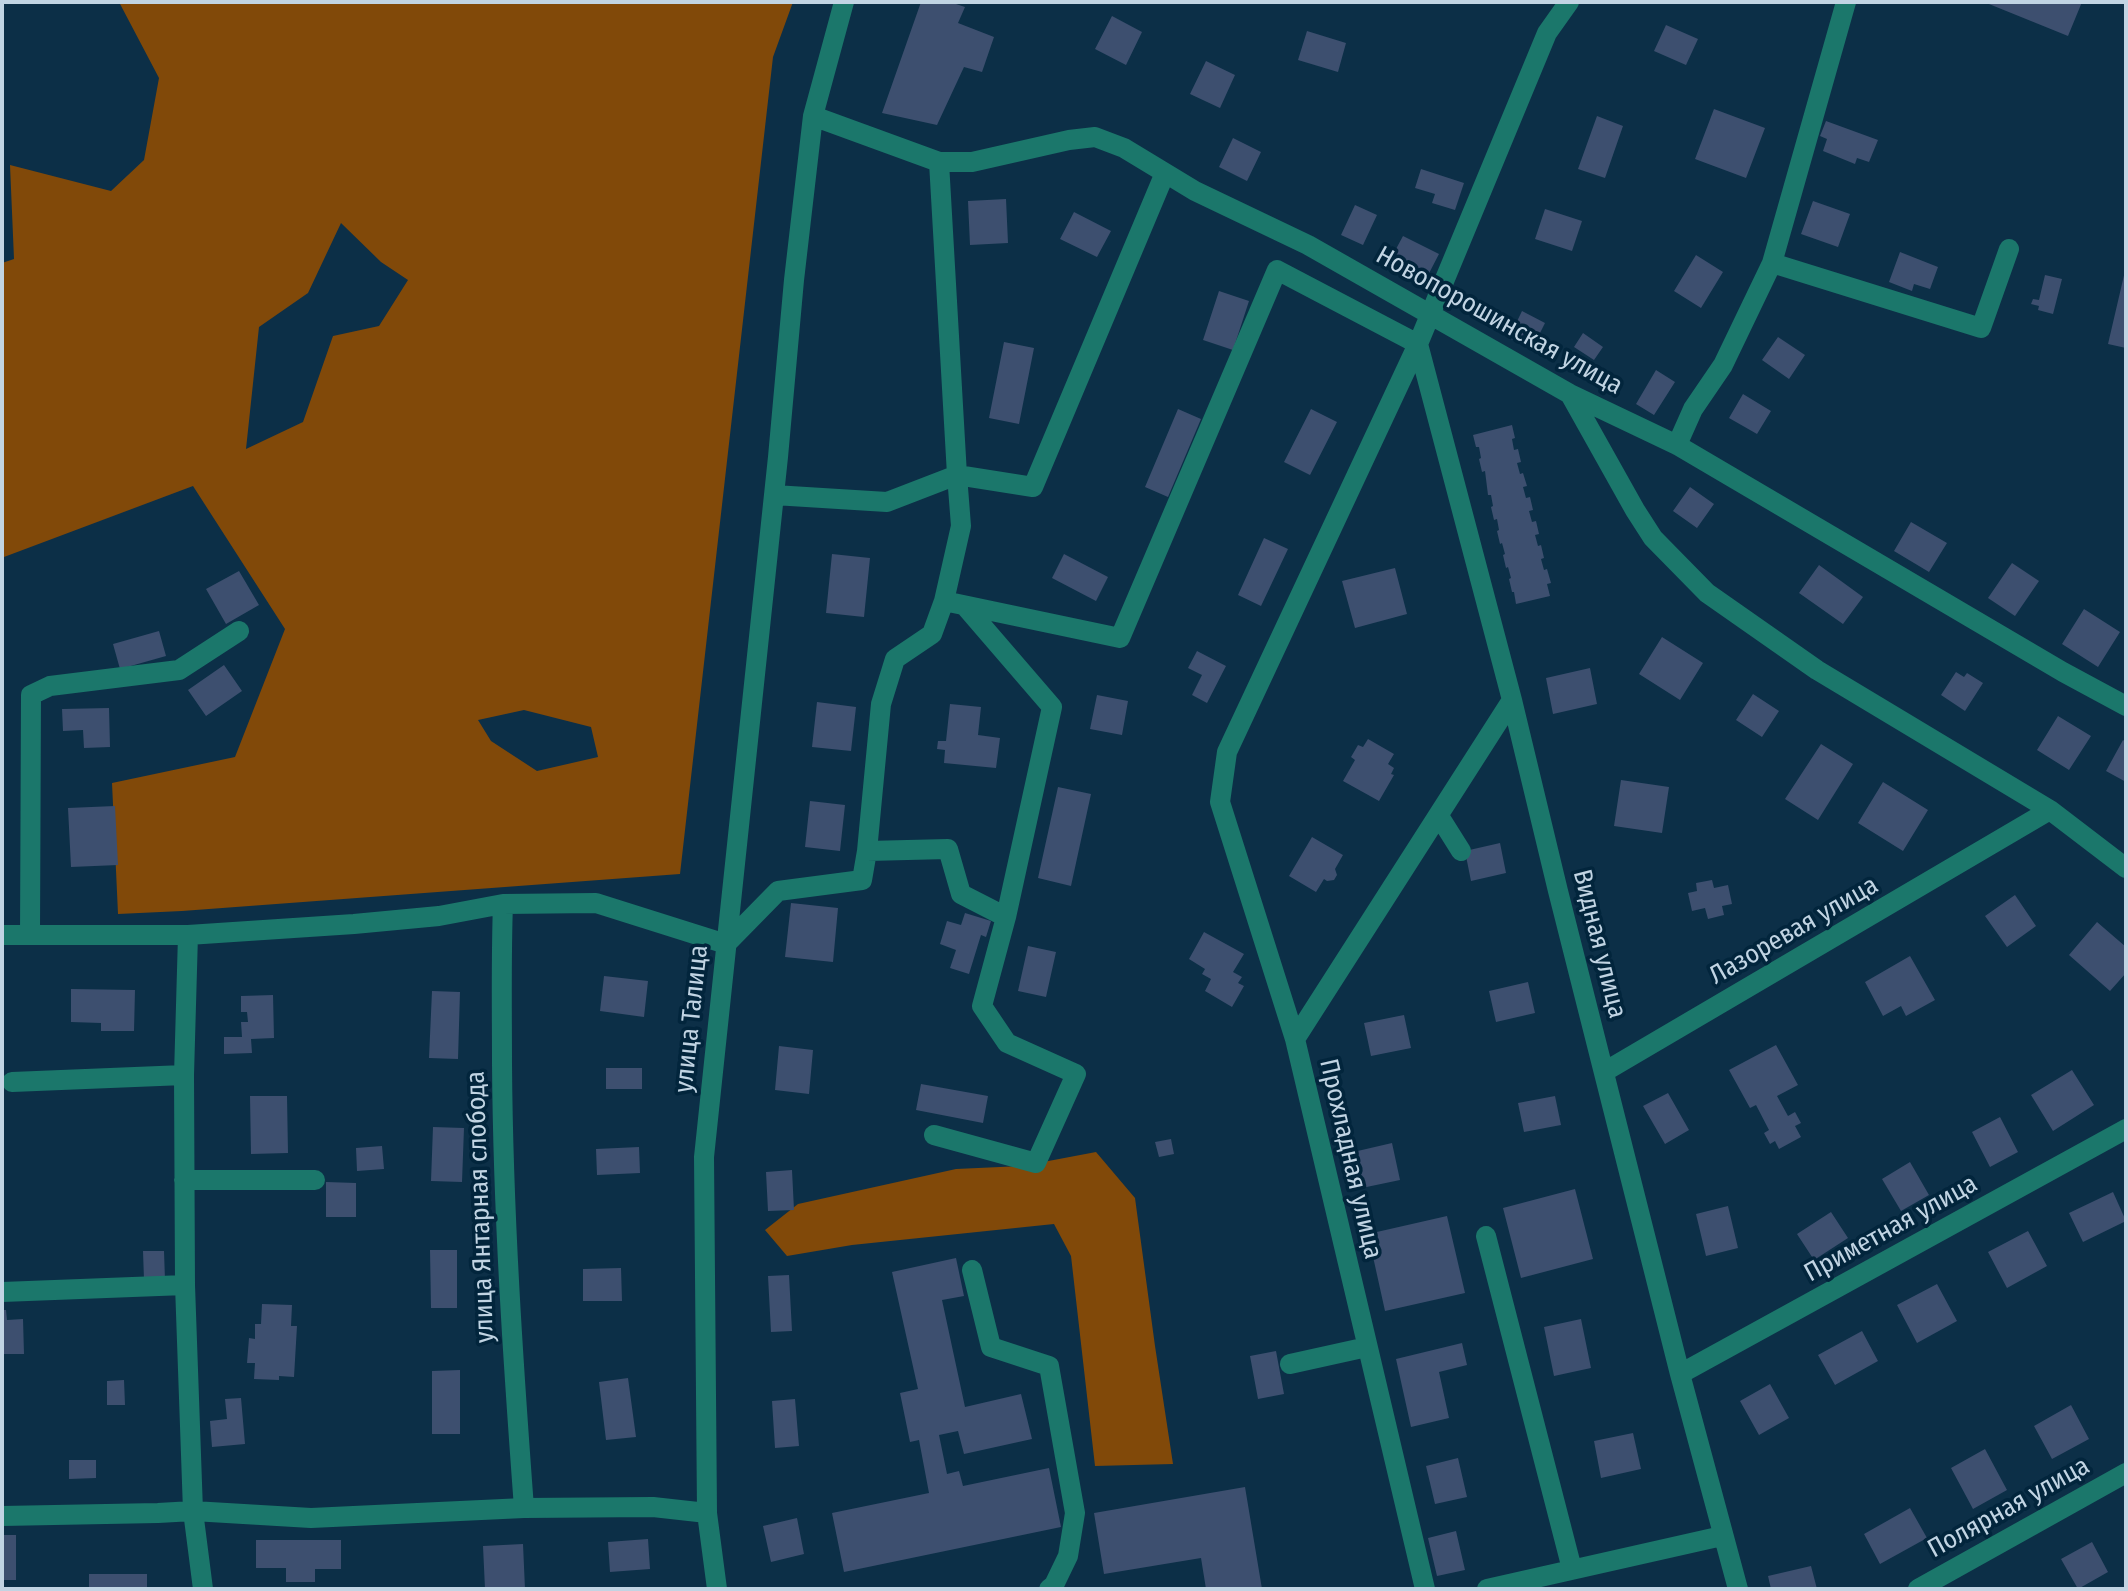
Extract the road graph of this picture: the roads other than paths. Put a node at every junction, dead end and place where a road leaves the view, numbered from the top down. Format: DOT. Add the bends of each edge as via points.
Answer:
graph roads {
  1 [pos="844,2"];
  2 [pos="1569,2"];
  3 [pos="1846,2"];
  4 [pos="813,116"];
  5 [pos="939,162"];
  6 [pos="1165,173"];
  7 [pos="2009,249"];
  8 [pos="1772,263"];
  9 [pos="1429,313"];
  10 [pos="1418,344"];
  11 [pos="1570,394"];
  12 [pos="1677,445"];
  13 [pos="957,475"];
  14 [pos="774,495"];
  15 [pos="944,601"];
  16 [pos="965,606"];
  17 [pos="239,631"];
  18 [pos="1512,700"];
  19 [pos="2126,706"];
  20 [pos="2050,810"];
  21 [pos="1439,816"];
  22 [pos="867,851"];
  23 [pos="1461,851"];
  24 [pos="2126,868"];
  25 [pos="503,904"];
  26 [pos="1006,917"];
  27 [pos="2,935"];
  28 [pos="30,935"];
  29 [pos="188,935"];
  30 [pos="726,944"];
  31 [pos="1295,1039"];
  32 [pos="1604,1072"];
  33 [pos="184,1075"];
  34 [pos="12,1082"];
  35 [pos="2126,1129"];
  36 [pos="934,1135"];
  37 [pos="184,1180"];
  38 [pos="315,1180"];
  39 [pos="1486,1236"];
  40 [pos="972,1270"];
  41 [pos="185,1285"];
  42 [pos="2,1292"];
  43 [pos="1367,1347"];
  44 [pos="1290,1364"];
  45 [pos="1680,1374"];
  46 [pos="2126,1473"];
  47 [pos="524,1508"];
  48 [pos="193,1511"];
  49 [pos="707,1513"];
  50 [pos="2,1516"];
  51 [pos="1722,1536"];
  52 [pos="1572,1569"];
  53 [pos="203,1589"];
  54 [pos="717,1589"];
  55 [pos="1049,1589"];
  56 [pos="1425,1589"];
  57 [pos="1487,1589"];
  58 [pos="1738,1589"];
  59 [pos="1918,1589"];
  1 -- 4 [label="street, улица Талица"];
  2 -- 9 [label="street" via="1547,33"];
  3 -- 8 [label="street"];
  4 -- 5 [label="street, Новопорошинская улица"];
  4 -- 14 [label="street, улица Талица"];
  5 -- 6 [label="street, Новопорошинская улица" via="972,162 1095,137"];
  5 -- 13 [label="street"];
  6 -- 9 [label="street, Новопорошинская улица"];
  6 -- 13 [label="street" via="1033,487"];
  7 -- 8 [label="street" via="1981,328"];
  8 -- 12 [label="street"];
  9 -- 10 [label="street"];
  9 -- 11 [label="street, Новопорошинская улица"];
  10 -- 16 [label="street" via="1277,270 1120,638"];
  10 -- 18 [label="street, Видная улица"];
  10 -- 31 [label="street" via="1227,752 1220,802"];
  11 -- 12 [label="street, Новопорошинская улица"];
  11 -- 20 [label="street" via="1653,538 1707,593 1817,670"];
  12 -- 19 [label="street, Новопорошинская улица"];
  13 -- 14 [label="street" via="887,502"];
  13 -- 15 [label="street" via="961,526"];
  14 -- 30 [label="street, улица Талица"];
  15 -- 16 [label="street"];
  15 -- 22 [label="street" via="932,634 895,659 881,704"];
  16 -- 26 [label="street" via="1052,707"];
  17 -- 28 [label="street" via="179,670 50,686 31,695"];
  18 -- 21 [label="street, Прохладная улица"];
  18 -- 32 [label="street, Видная улица"];
  20 -- 24 [label="street"];
  20 -- 32 [label="street, Лазоревая улица"];
  21 -- 23 [label="street"];
  21 -- 31 [label="street, Прохладная улица"];
  22 -- 26 [label="street" via="948,849 961,894"];
  22 -- 30 [label="street" via="862,880 778,891"];
  25 -- 29 [label="street" via="439,916"];
  25 -- 30 [label="street" via="596,903"];
  25 -- 47 [label="street, улица Янтарная слобода" via="503,1160"];
  26 -- 36 [label="street" via="982,1006 1007,1043 1076,1074 1036,1163"];
  27 -- 28 [label="street"];
  28 -- 29 [label="street"];
  29 -- 33 [label="street"];
  30 -- 49 [label="street, улица Талица" via="704,1157"];
  31 -- 43 [label="street, Прохладная улица"];
  32 -- 45 [label="street, Видная улица"];
  33 -- 34 [label="street"];
  33 -- 37 [label="street"];
  35 -- 45 [label="street, Приметная улица"];
  37 -- 38 [label="street"];
  37 -- 41 [label="street"];
  39 -- 52 [label="street"];
  40 -- 55 [label="street" via="991,1347 1049,1366 1075,1513 1068,1556"];
  41 -- 42 [label="street"];
  41 -- 48 [label="street"];
  43 -- 44 [label="street"];
  43 -- 56 [label="street, Прохладная улица"];
  45 -- 51 [label="street, Видная улица"];
  46 -- 59 [label="street, Полярная улица"];
  47 -- 48 [label="street" via="311,1518"];
  47 -- 49 [label="street" via="653,1507"];
  48 -- 50 [label="street"];
  48 -- 53 [label="street"];
  49 -- 54 [label="street, улица Талица"];
  51 -- 52 [label="street"];
  51 -- 58 [label="street, Видная улица"];
  52 -- 57 [label="street"];
}
